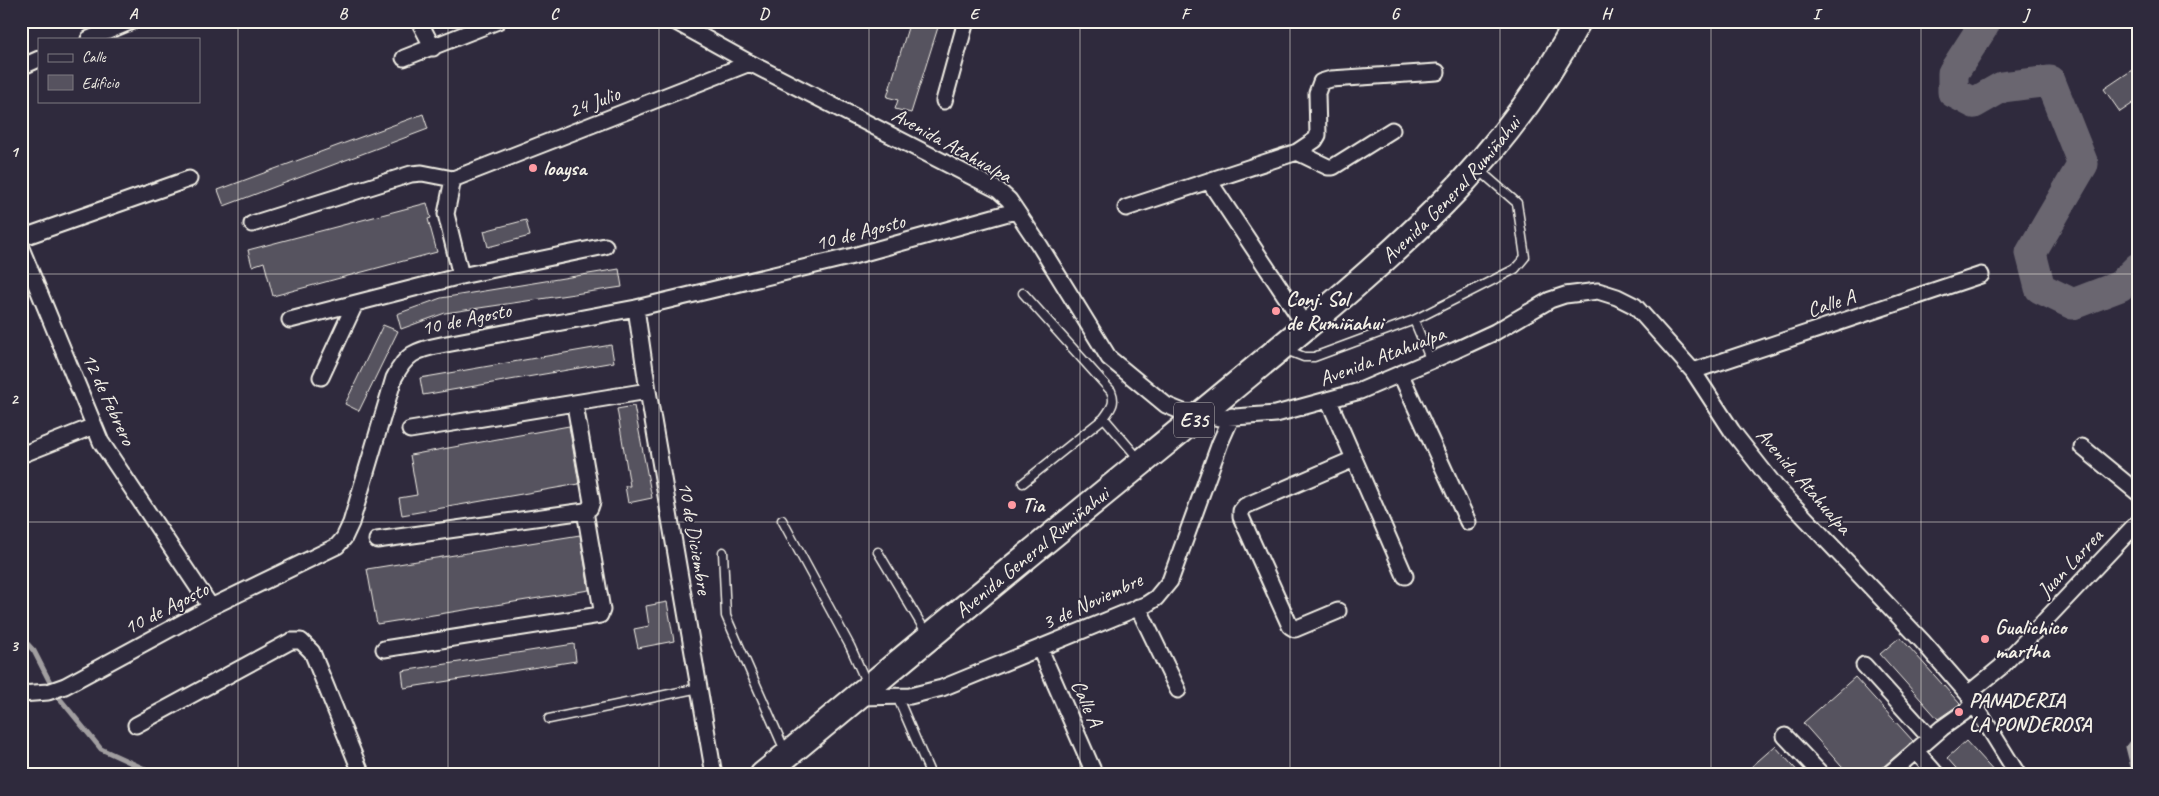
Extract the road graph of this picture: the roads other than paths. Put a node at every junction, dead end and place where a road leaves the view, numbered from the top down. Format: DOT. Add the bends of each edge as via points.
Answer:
graph roads {
  1 [pos="132,21"];
  2 [pos="419,21"];
  3 [pos="498,21"];
  4 [pos="674,21"];
  5 [pos="966,21"];
  6 [pos="1578,21"];
  7 [pos="91,38"];
  8 [pos="433,48"];
  9 [pos="404,58"];
  10 [pos="38,59"];
  11 [pos="750,63"];
  12 [pos="21,67"];
  13 [pos="1437,72"];
  14 [pos="944,101"];
  15 [pos="1392,130"];
  16 [pos="1297,152"];
  17 [pos="1476,168"];
  18 [pos="189,179"];
  19 [pos="452,179"];
  20 [pos="1209,181"];
  21 [pos="1126,208"];
  22 [pos="1015,211"];
  23 [pos="252,224"];
  24 [pos="21,238"];
  25 [pos="605,246"];
  26 [pos="22,253"];
  27 [pos="1981,275"];
  28 [pos="461,276"];
  29 [pos="1023,294"];
  30 [pos="355,304"];
  31 [pos="636,308"];
  32 [pos="290,320"];
  33 [pos="1414,320"];
  34 [pos="1306,327"];
  35 [pos="1282,348"];
  36 [pos="1431,361"];
  37 [pos="1693,371"];
  38 [pos="1400,375"];
  39 [pos="321,377"];
  40 [pos="648,391"];
  41 [pos="1328,401"];
  42 [pos="576,405"];
  43 [pos="1201,414"];
  44 [pos="1232,416"];
  45 [pos="1104,418"];
  46 [pos="94,426"];
  47 [pos="410,430"];
  48 [pos="2082,447"];
  49 [pos="21,455"];
  50 [pos="1354,459"];
  51 [pos="1142,462"];
  52 [pos="1023,483"];
  53 [pos="2138,493"];
  54 [pos="585,510"];
  55 [pos="782,520"];
  56 [pos="1468,522"];
  57 [pos="2138,522"];
  58 [pos="377,540"];
  59 [pos="723,552"];
  60 [pos="878,552"];
  61 [pos="1405,576"];
  62 [pos="212,607"];
  63 [pos="1138,607"];
  64 [pos="1338,611"];
  65 [pos="929,637"];
  66 [pos="384,649"];
  67 [pos="1040,649"];
  68 [pos="1864,665"];
  69 [pos="699,688"];
  70 [pos="1178,690"];
  71 [pos="864,692"];
  72 [pos="21,694"];
  73 [pos="897,696"];
  74 [pos="1970,700"];
  75 [pos="549,720"];
  76 [pos="136,725"];
  77 [pos="1786,736"];
  78 [pos="1930,738"];
  79 [pos="1916,750"];
  80 [pos="787,755"];
  81 [pos="362,775"];
  82 [pos="714,775"];
  83 [pos="763,775"];
  84 [pos="931,775"];
  85 [pos="1095,775"];
  86 [pos="1822,775"];
  87 [pos="1888,775"];
  88 [pos="1937,775"];
  89 [pos="2018,775"];
  1 -- 7 [label="street"];
  2 -- 8 [label="street"];
  3 -- 8 [label="street"];
  4 -- 11 [label="street, Avenida Atahualpa"];
  5 -- 14 [label="street"];
  6 -- 17 [label="highway, Avenida General Rumiñahui / E35" via="1556,63 1519,118"];
  8 -- 9 [label="street"];
  10 -- 12 [label="street"];
  11 -- 19 [label="street, 24 Julio"];
  11 -- 22 [label="street, Avenida Atahualpa" via="998,190"];
  13 -- 16 [label="street" via="1321,82 1316,93 1318,135"];
  15 -- 16 [label="street" via="1333,167"];
  16 -- 20 [label="street"];
  17 -- 33 [label="lane" via="1517,203 1525,257 1515,269"];
  17 -- 34 [label="highway, Avenida General Rumiñahui / E35" via="1413,234"];
  18 -- 24 [label="street"];
  19 -- 23 [label="street" via="411,174"];
  19 -- 28 [label="street" via="446,214"];
  20 -- 21 [label="street"];
  20 -- 34 [label="street"];
  22 -- 31 [label="street, 10 de Agosto" via="853,256"];
  22 -- 43 [label="street, Avenida Atahualpa" via="1109,358 1166,405 1183,412"];
  25 -- 28 [label="street"];
  26 -- 46 [label="street, 12 de Febrero"];
  27 -- 37 [label="street, Calle A"];
  28 -- 30 [label="street"];
  29 -- 45 [label="lane" via="1111,391 1113,406"];
  30 -- 32 [label="street"];
  30 -- 39 [label="street"];
  31 -- 40 [label="street, 10 de Diciembre"];
  31 -- 62 [label="street, 10 de Agosto" via="440,344 410,354 394,378 344,538 323,554"];
  33 -- 35 [label="lane" via="1314,357 1304,357"];
  33 -- 36 [label="lane"];
  34 -- 35 [label="highway, Avenida General Rumiñahui / E35"];
  35 -- 43 [label="highway, Avenida General Rumiñahui / E35"];
  36 -- 37 [label="street, Avenida Atahualpa" via="1495,332 1550,300 1598,291 1635,306"];
  36 -- 38 [label="street, Avenida Atahualpa"];
  37 -- 74 [label="street, Avenida Atahualpa" via="1732,431 1776,487 1922,641"];
  38 -- 41 [label="street, Avenida Atahualpa"];
  38 -- 56 [label="street"];
  40 -- 42 [label="street"];
  40 -- 69 [label="street, 10 de Diciembre"];
  41 -- 44 [label="street, Avenida Atahualpa" via="1276,414"];
  41 -- 50 [label="street"];
  42 -- 47 [label="street"];
  42 -- 54 [label="street" via="592,502"];
  43 -- 44 [label="street, Avenida Atahualpa" via="1221,418"];
  43 -- 51 [label="highway, Avenida General Rumiñahui / E35"];
  44 -- 63 [label="street, 3 de Noviembre" via="1170,582 1156,598"];
  45 -- 51 [label="lane"];
  45 -- 52 [label="lane"];
  46 -- 49 [label="street"];
  46 -- 62 [label="street, 12 de Febrero" via="101,442"];
  48 -- 53 [label="street"];
  50 -- 61 [label="street"];
  50 -- 64 [label="street" via="1245,506 1241,511 1290,626 1302,628"];
  51 -- 65 [label="highway, Avenida General Rumiñahui / E35"];
  54 -- 58 [label="street"];
  54 -- 66 [label="street" via="602,610 600,616"];
  55 -- 71 [label="lane" via="850,646"];
  57 -- 74 [label="street, Juan Larrea"];
  59 -- 80 [label="lane" via="726,616"];
  60 -- 65 [label="lane"];
  62 -- 72 [label="street, 10 de Agosto" via="57,689"];
  63 -- 67 [label="street, 3 de Noviembre"];
  63 -- 70 [label="street"];
  65 -- 71 [label="highway, Avenida General Rumiñahui / E35"];
  67 -- 73 [label="street, 3 de Noviembre" via="942,688"];
  67 -- 85 [label="street, Calle A"];
  68 -- 78 [label="street"];
  69 -- 75 [label="lane"];
  69 -- 82 [label="street, 10 de Diciembre"];
  71 -- 73 [label="street, 3 de Noviembre"];
  71 -- 80 [label="highway, Avenida General Rumiñahui / E35"];
  73 -- 84 [label="lane"];
  74 -- 78 [label="street, Juan Larrea"];
  74 -- 89 [label="street, Avenida Atahualpa"];
  76 -- 81 [label="street" via="291,641 301,641 312,652"];
  77 -- 86 [label="street"];
  78 -- 79 [label="street, Juan Larrea"];
  79 -- 87 [label="street, Juan Larrea"];
  79 -- 88 [label="street"];
  80 -- 83 [label="highway, Avenida General Rumiñahui / E35"];
}
